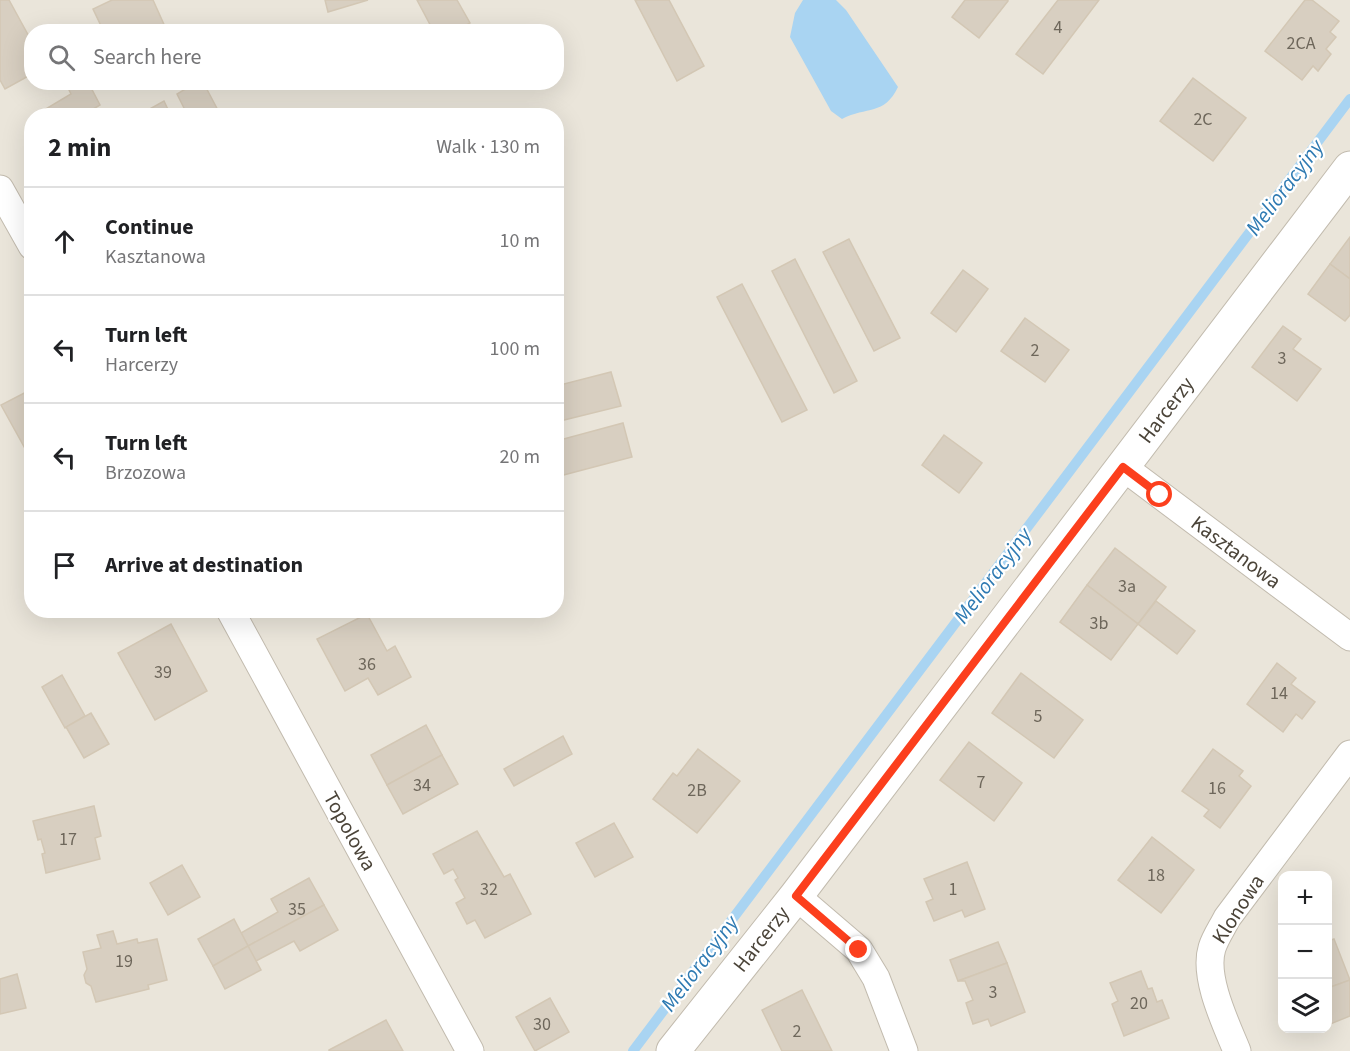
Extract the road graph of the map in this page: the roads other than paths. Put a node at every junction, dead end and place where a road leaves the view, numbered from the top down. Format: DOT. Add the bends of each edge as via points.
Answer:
graph roads {
  1 [pos="1350,168"];
  2 [pos="0,189"];
  3 [pos="24,232"];
  4 [pos="1123,467"];
  5 [pos="234,618"];
  6 [pos="1350,637"];
  7 [pos="1350,754"];
  8 [pos="796,896"];
  9 [pos="470,1051"];
  10 [pos="673,1051"];
  11 [pos="904,1051"];
  12 [pos="1238,1051"];
  1 -- 4 [label="street, Harcerzy"];
  2 -- 3 [label="street"];
  4 -- 6 [label="street, Kasztanowa"];
  4 -- 8 [label="street, Harcerzy"];
  5 -- 9 [label="street, Topolowa"];
  7 -- 12 [label="street, Klonowa" via="1227,918 1212,948 1210,963 1217,1001"];
  8 -- 10 [label="street, Harcerzy"];
  8 -- 11 [label="street" via="859,950 876,978"];
}
